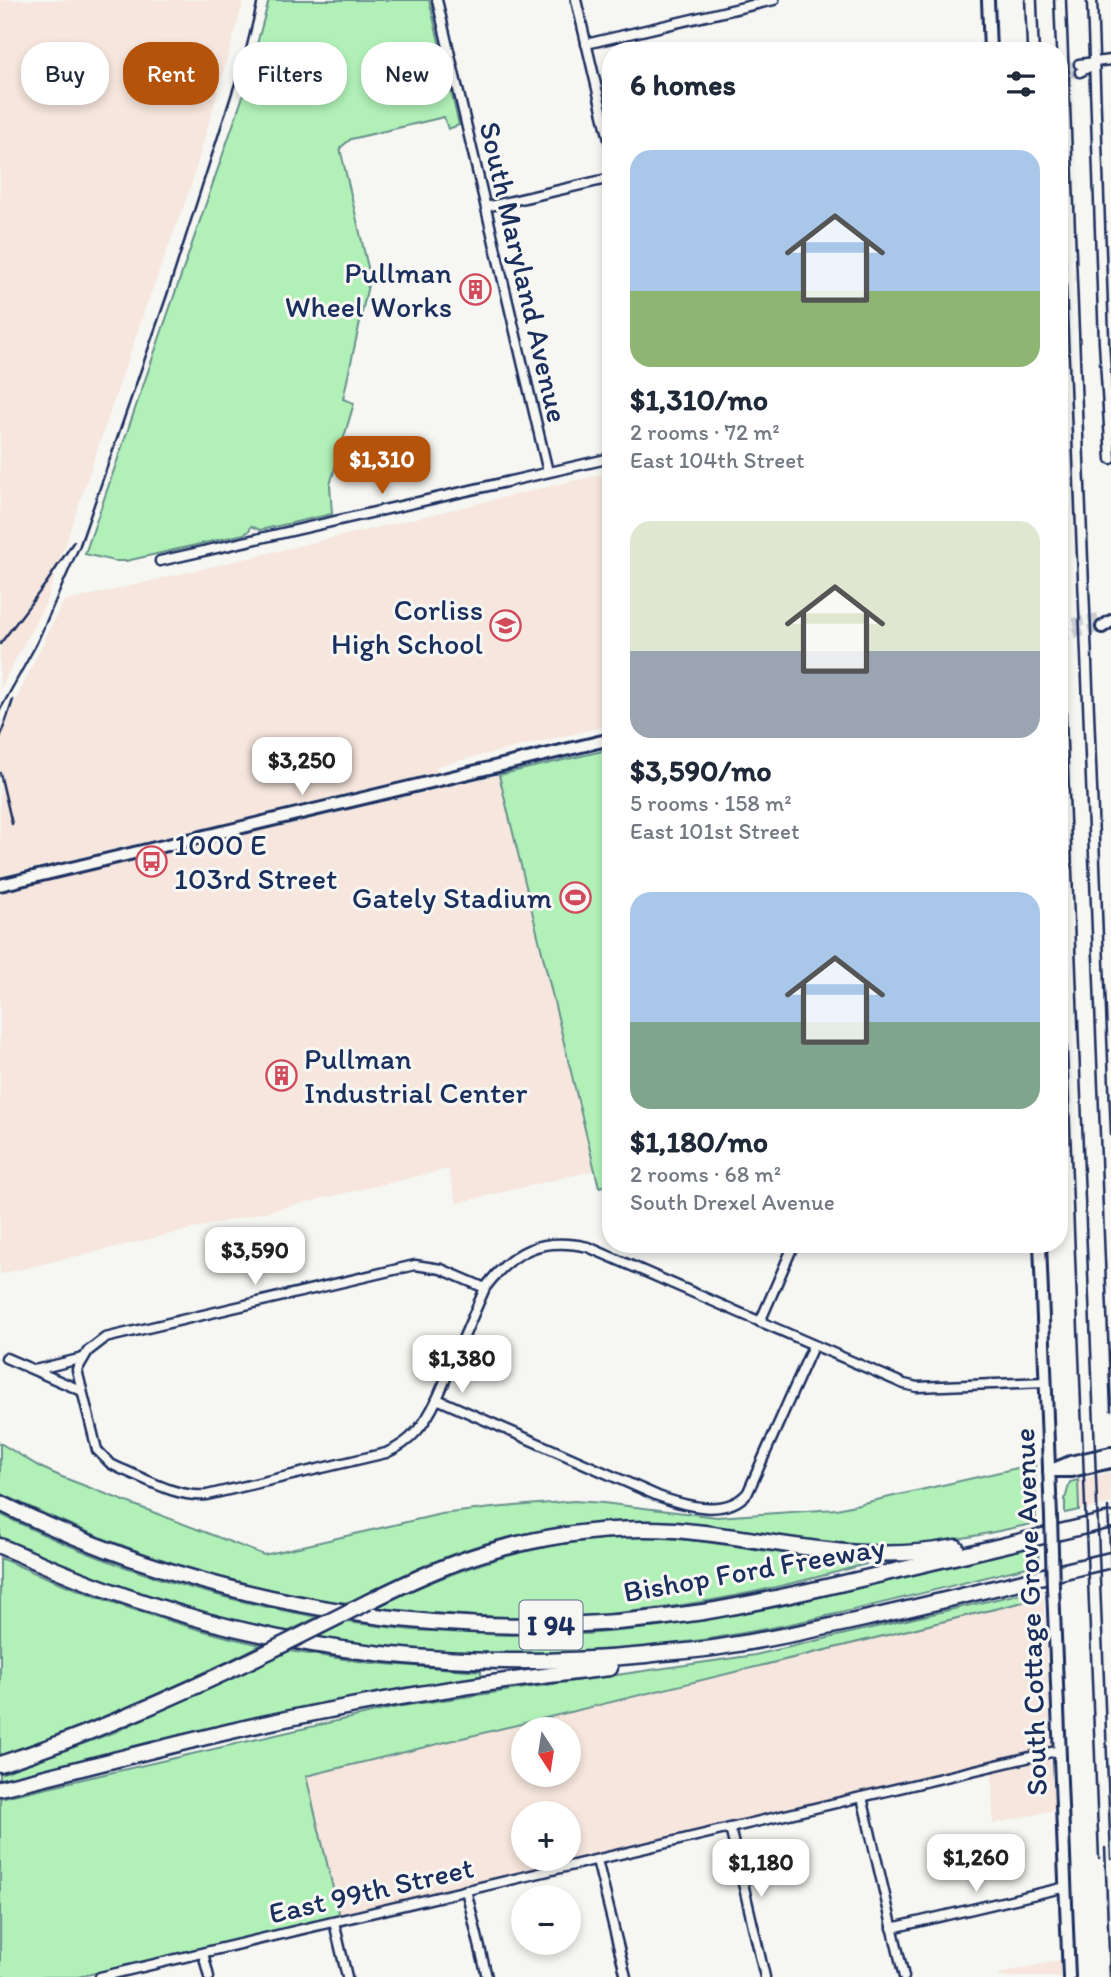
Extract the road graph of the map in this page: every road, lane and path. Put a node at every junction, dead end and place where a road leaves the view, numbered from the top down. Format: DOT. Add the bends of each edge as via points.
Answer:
graph roads {
  1 [pos="437,0"];
  2 [pos="576,0"];
  3 [pos="774,0"];
  4 [pos="988,0"];
  5 [pos="1092,0"];
  6 [pos="990,42"];
  7 [pos="586,44"];
  8 [pos="1111,60"];
  9 [pos="1096,64"];
  10 [pos="1079,68"];
  11 [pos="602,111"];
  12 [pos="602,180"];
  13 [pos="1111,199"];
  14 [pos="1100,202"];
  15 [pos="486,207"];
  16 [pos="1108,341"];
  17 [pos="1111,459"];
  18 [pos="602,460"];
  19 [pos="548,472"];
  20 [pos="160,561"];
  21 [pos="602,742"];
  22 [pos="0,885"];
  23 [pos="790,1253"];
  24 [pos="1040,1253"];
  25 [pos="485,1288"];
  26 [pos="760,1322"];
  27 [pos="813,1346"];
  28 [pos="6,1358"];
  29 [pos="82,1358"];
  30 [pos="34,1370"];
  31 [pos="1046,1382"];
  32 [pos="80,1390"];
  33 [pos="437,1399"];
  34 [pos="1111,1453"];
  35 [pos="1111,1462"];
  36 [pos="1049,1471"];
  37 [pos="0,1503"];
  38 [pos="1111,1512"];
  39 [pos="1111,1520"];
  40 [pos="0,1546"];
  41 [pos="1111,1560"];
  42 [pos="718,1648"];
  43 [pos="1060,1750"];
  44 [pos="0,1764"];
  45 [pos="0,1788"];
  46 [pos="862,1797"];
  47 [pos="730,1828"];
  48 [pos="597,1860"];
  49 [pos="1066,1887"];
  50 [pos="466,1891"];
  51 [pos="334,1922"];
  52 [pos="892,1928"];
  53 [pos="203,1953"];
  54 [pos="100,1977"];
  55 [pos="209,1977"];
  56 [pos="347,1977"];
  57 [pos="487,1977"];
  58 [pos="626,1977"];
  59 [pos="765,1977"];
  60 [pos="904,1977"];
  61 [pos="1069,1977"];
  1 -- 15 [label="street, South Maryland Avenue"];
  2 -- 7 [label="street"];
  3 -- 7 [label="street"];
  4 -- 6 [label="street"];
  5 -- 9 [label="street"];
  7 -- 11 [label="street"];
  8 -- 9 [label="street"];
  9 -- 10 [label="street"];
  9 -- 14 [label="street"];
  12 -- 15 [label="street"];
  13 -- 14 [label="street"];
  14 -- 16 [label="street"];
  15 -- 19 [label="street, South Maryland Avenue"];
  16 -- 17 [label="street"];
  18 -- 19 [label="street"];
  19 -- 20 [label="street"];
  21 -- 22 [label="street"];
  23 -- 26 [label="street"];
  24 -- 31 [label="street, South Cottage Grove Avenue"];
  25 -- 26 [label="street" via="518,1254 547,1244 576,1244"];
  25 -- 29 [label="street" via="440,1269 415,1265 115,1335"];
  25 -- 33 [label="street"];
  26 -- 27 [label="street"];
  27 -- 31 [label="street" via="918,1387"];
  27 -- 33 [label="street" via="748,1492 742,1500 720,1507 658,1496"];
  28 -- 30 [label="street"];
  29 -- 30 [label="street"];
  29 -- 32 [label="street" via="77,1370"];
  30 -- 32 [label="street"];
  31 -- 36 [label="street, South Cottage Grove Avenue"];
  32 -- 33 [label="street" via="93,1440 103,1457 119,1468 197,1496 386,1452 420,1430"];
  34 -- 36 [label="street"];
  35 -- 36 [label="street"];
  36 -- 43 [label="street, South Cottage Grove Avenue, bridge"];
  37 -- 39 [label="highway, Bishop Ford Freeway / I 94" via="104,1549 235,1591 363,1615 518,1626 702,1612"];
  38 -- 44 [label="highway, bridge" via="978,1543 895,1554 855,1554 675,1530 568,1535 528,1542 457,1562 156,1704"];
  40 -- 42 [label="highway, I 94" via="151,1605 347,1651 537,1663"];
  41 -- 42 [label="highway, I 94"];
  42 -- 45 [label="highway" via="637,1665 386,1699"];
  43 -- 46 [label="street, East 99th Street"];
  43 -- 49 [label="street, South Cottage Grove Avenue"];
  46 -- 47 [label="street, East 99th Street"];
  46 -- 52 [label="street"];
  47 -- 48 [label="street, East 99th Street"];
  47 -- 59 [label="street"];
  48 -- 50 [label="street, East 99th Street"];
  48 -- 58 [label="street"];
  49 -- 52 [label="street"];
  49 -- 61 [label="street, South Cottage Grove Avenue"];
  50 -- 51 [label="street, East 99th Street"];
  50 -- 57 [label="street"];
  51 -- 53 [label="street, East 99th Street"];
  51 -- 56 [label="street"];
  52 -- 60 [label="street"];
  53 -- 54 [label="street, East 99th Street"];
  53 -- 55 [label="street"];
}
